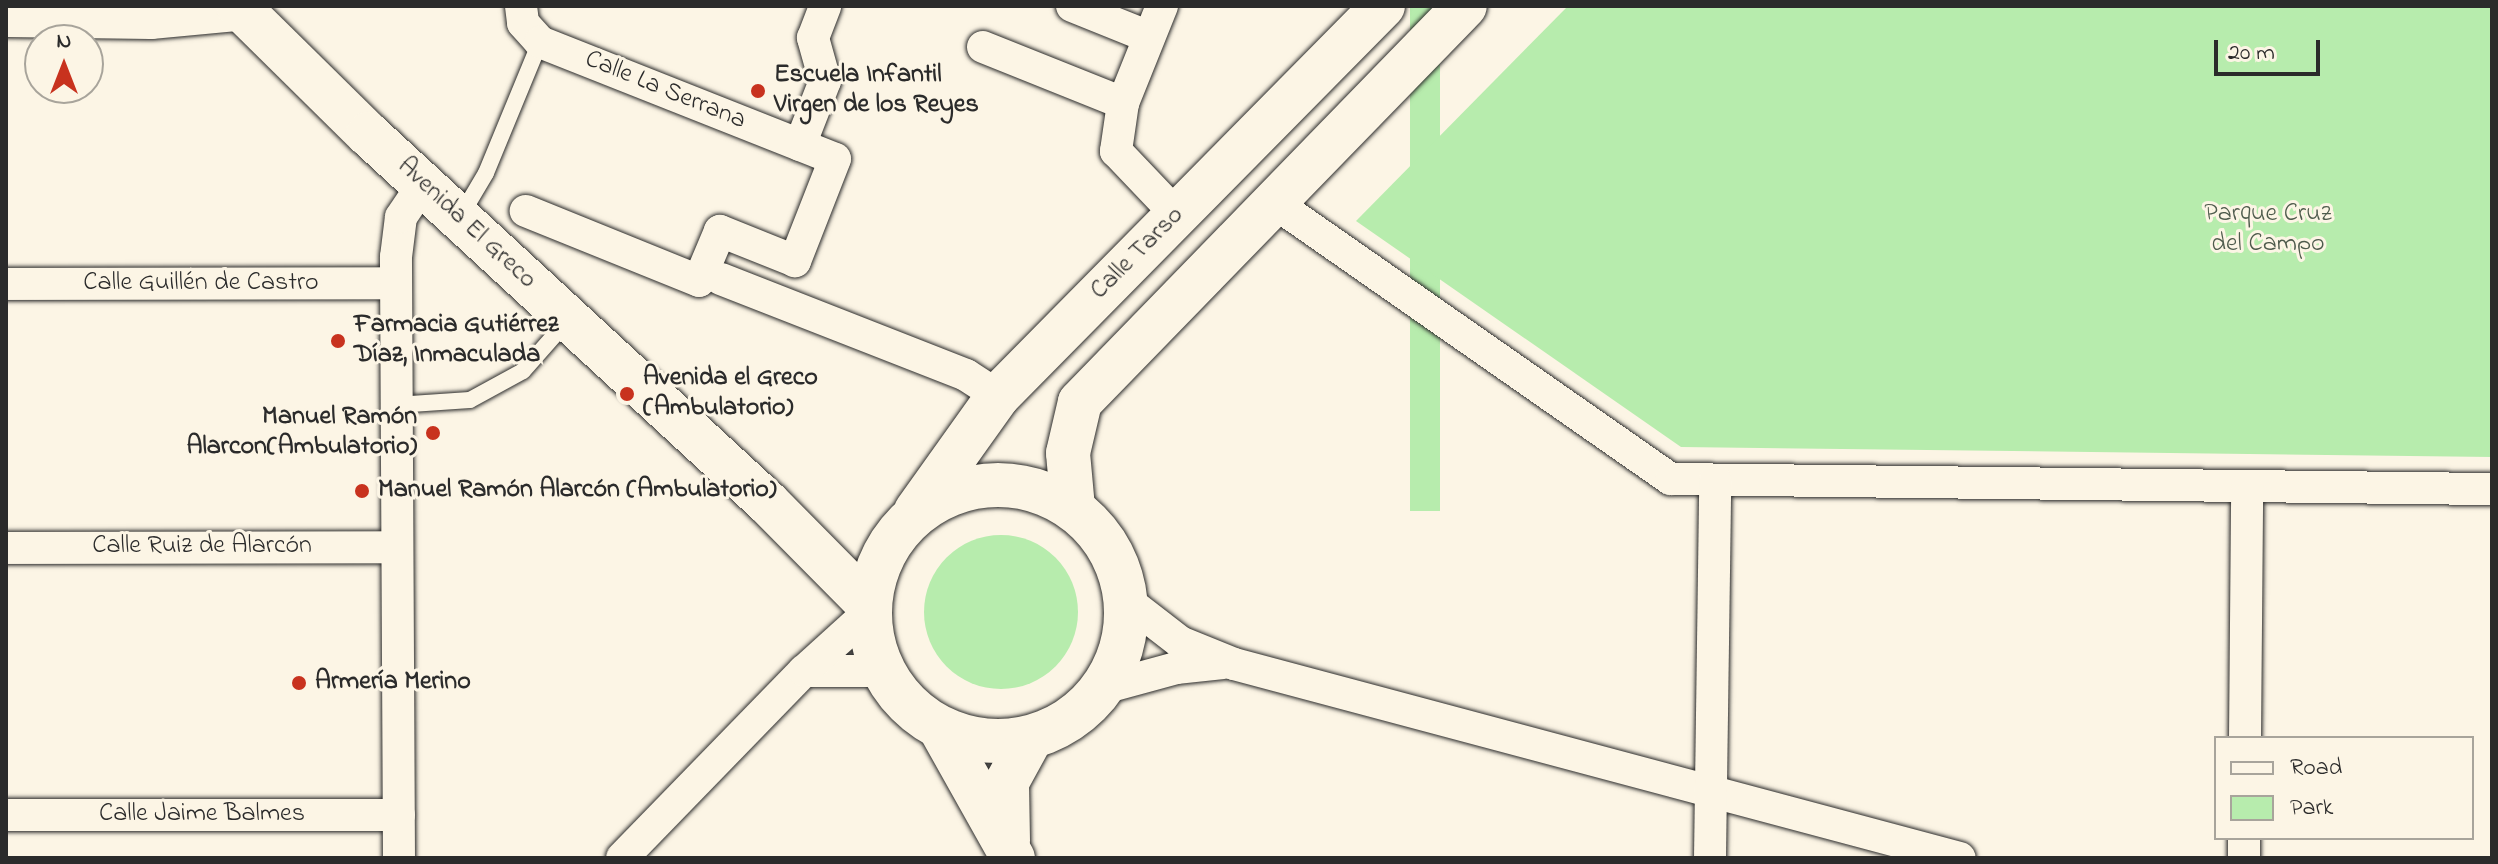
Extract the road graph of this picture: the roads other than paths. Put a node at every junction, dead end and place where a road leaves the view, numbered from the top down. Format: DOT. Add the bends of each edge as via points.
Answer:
graph roads {
  1 [pos="521,6"];
  2 [pos="825,6"];
  3 [pos="1072,6"];
  4 [pos="1162,6"];
  5 [pos="1383,6"];
  6 [pos="1465,6"];
  7 [pos="242,10"];
  8 [pos="6,21"];
  9 [pos="1149,37"];
  10 [pos="540,42"];
  11 [pos="983,47"];
  12 [pos="1123,103"];
  13 [pos="800,145"];
  14 [pos="423,184"];
  15 [pos="1272,201"];
  16 [pos="526,211"];
  17 [pos="1177,215"];
  18 [pos="460,218"];
  19 [pos="721,279"];
  20 [pos="396,283"];
  21 [pos="6,284"];
  22 [pos="568,319"];
  23 [pos="998,396"];
  24 [pos="396,405"];
  25 [pos="1715,480"];
  26 [pos="2247,486"];
  27 [pos="2492,489"];
  28 [pos="768,503"];
  29 [pos="1073,508"];
  30 [pos="901,529"];
  31 [pos="397,547"];
  32 [pos="6,548"];
  33 [pos="1127,601"];
  34 [pos="869,609"];
  35 [pos="1234,664"];
  36 [pos="804,671"];
  37 [pos="883,671"];
  38 [pos="1103,688"];
  39 [pos="940,728"];
  40 [pos="2245,736"];
  41 [pos="1031,738"];
  42 [pos="1710,791"];
  43 [pos="6,815"];
  44 [pos="399,815"];
  45 [pos="1012,856"];
  46 [pos="399,858"];
  47 [pos="622,858"];
  48 [pos="1710,858"];
  49 [pos="1960,858"];
  1 -- 10 [label="street" via="523,23"];
  2 -- 13 [label="street" via="813,38 825,81"];
  3 -- 9 [label="street"];
  4 -- 9 [label="street"];
  5 -- 17 [label="main road, Calle Tarso"];
  6 -- 15 [label="main road"];
  7 -- 8 [label="street" via="151,23"];
  7 -- 14 [label="main road, Avenida El Greco"];
  9 -- 12 [label="street"];
  10 -- 13 [label="street, Calle La Serrana"];
  10 -- 18 [label="lane" via="486,173"];
  11 -- 12 [label="street"];
  12 -- 17 [label="street" via="1116,151"];
  13 -- 16 [label="street, Calle La Serrana" via="835,159 795,261 720,231 699,281"];
  14 -- 18 [label="main road, Avenida El Greco"];
  14 -- 20 [label="street" via="401,217"];
  15 -- 25 [label="street" via="1671,479"];
  15 -- 29 [label="main road" via="1080,402 1068,453"];
  17 -- 23 [label="main road, Calle Tarso"];
  18 -- 22 [label="main road, Avenida El Greco"];
  19 -- 23 [label="street" via="966,375"];
  20 -- 21 [label="street, Calle Guillén de Castro"];
  20 -- 24 [label="street"];
  22 -- 24 [label="lane" via="523,371 470,400"];
  22 -- 28 [label="main road, Avenida El Greco"];
  23 -- 30 [label="main road, Calle Tarso"];
  24 -- 31 [label="street"];
  25 -- 26 [label="street"];
  25 -- 42 [label="street"];
  26 -- 27 [label="street"];
  26 -- 40 [label="street"];
  28 -- 30 [label="main road, Avenida El Greco" via="851,549 870,550"];
  28 -- 34 [label="main road, Avenida El Greco"];
  29 -- 30 [label="main road" via="1041,491 1006,484 971,487 937,499"];
  29 -- 33 [label="main road" via="1100,533 1118,565"];
  30 -- 34 [label="main road" via="875,571"];
  31 -- 32 [label="street, Calle Ruiz de Alarcón"];
  31 -- 44 [label="street"];
  33 -- 35 [label="street" via="1180,642"];
  33 -- 38 [label="main road" via="1123,646"];
  34 -- 36 [label="street"];
  34 -- 37 [label="main road"];
  35 -- 38 [label="street" via="1176,668"];
  35 -- 42 [label="street"];
  36 -- 37 [label="street"];
  36 -- 47 [label="street"];
  37 -- 39 [label="main road" via="917,714"];
  38 -- 41 [label="main road" via="1071,719"];
  39 -- 41 [label="main road" via="1000,742"];
  39 -- 45 [label="main road"];
  41 -- 45 [label="main road" via="1007,782 1003,803"];
  42 -- 48 [label="street"];
  42 -- 49 [label="street"];
  43 -- 44 [label="street, Calle Jaime Balmes"];
  44 -- 46 [label="street"];
}
